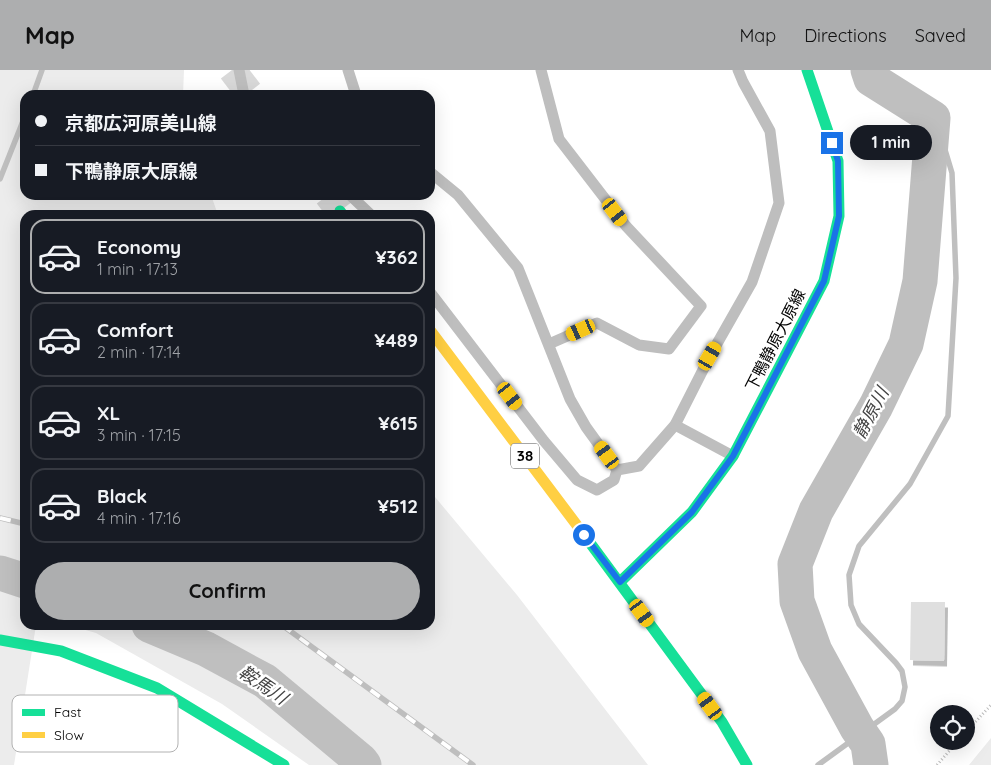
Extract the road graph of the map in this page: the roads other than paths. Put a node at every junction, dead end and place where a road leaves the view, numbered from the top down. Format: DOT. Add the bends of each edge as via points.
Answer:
graph roads {
  1 [pos="238,70"];
  2 [pos="348,70"];
  3 [pos="541,70"];
  4 [pos="738,70"];
  5 [pos="807,70"];
  6 [pos="243,90"];
  7 [pos="354,90"];
  8 [pos="435,176"];
  9 [pos="355,200"];
  10 [pos="366,210"];
  11 [pos="435,299"];
  12 [pos="435,337"];
  13 [pos="549,344"];
  14 [pos="674,425"];
  15 [pos="733,456"];
  16 [pos="617,470"];
  17 [pos="620,582"];
  18 [pos="0,640"];
  19 [pos="169,695"];
  20 [pos="178,701"];
  21 [pos="284,765"];
  22 [pos="747,765"];
  1 -- 6 [label="lane"];
  2 -- 7 [label="lane"];
  3 -- 13 [label="lane" via="559,140 626,226 701,306 669,349 639,346 597,323"];
  4 -- 14 [label="lane" via="770,131 779,203 752,282"];
  5 -- 15 [label="main road, 下鴨静原大原線" via="838,161 839,216 824,281"];
  8 -- 13 [label="lane" via="458,195 518,268"];
  9 -- 10 [label="lane"];
  11 -- 16 [label="lane" via="577,480 597,490 614,480"];
  12 -- 17 [label="main road, 38"];
  13 -- 16 [label="lane" via="570,399"];
  14 -- 15 [label="lane"];
  14 -- 16 [label="lane" via="639,466"];
  15 -- 17 [label="main road, 下鴨静原大原線" via="692,512"];
  17 -- 22 [label="main road, 38" via="722,722"];
  18 -- 19 [label="main road" via="61,651"];
  20 -- 21 [label="main road"];
}
